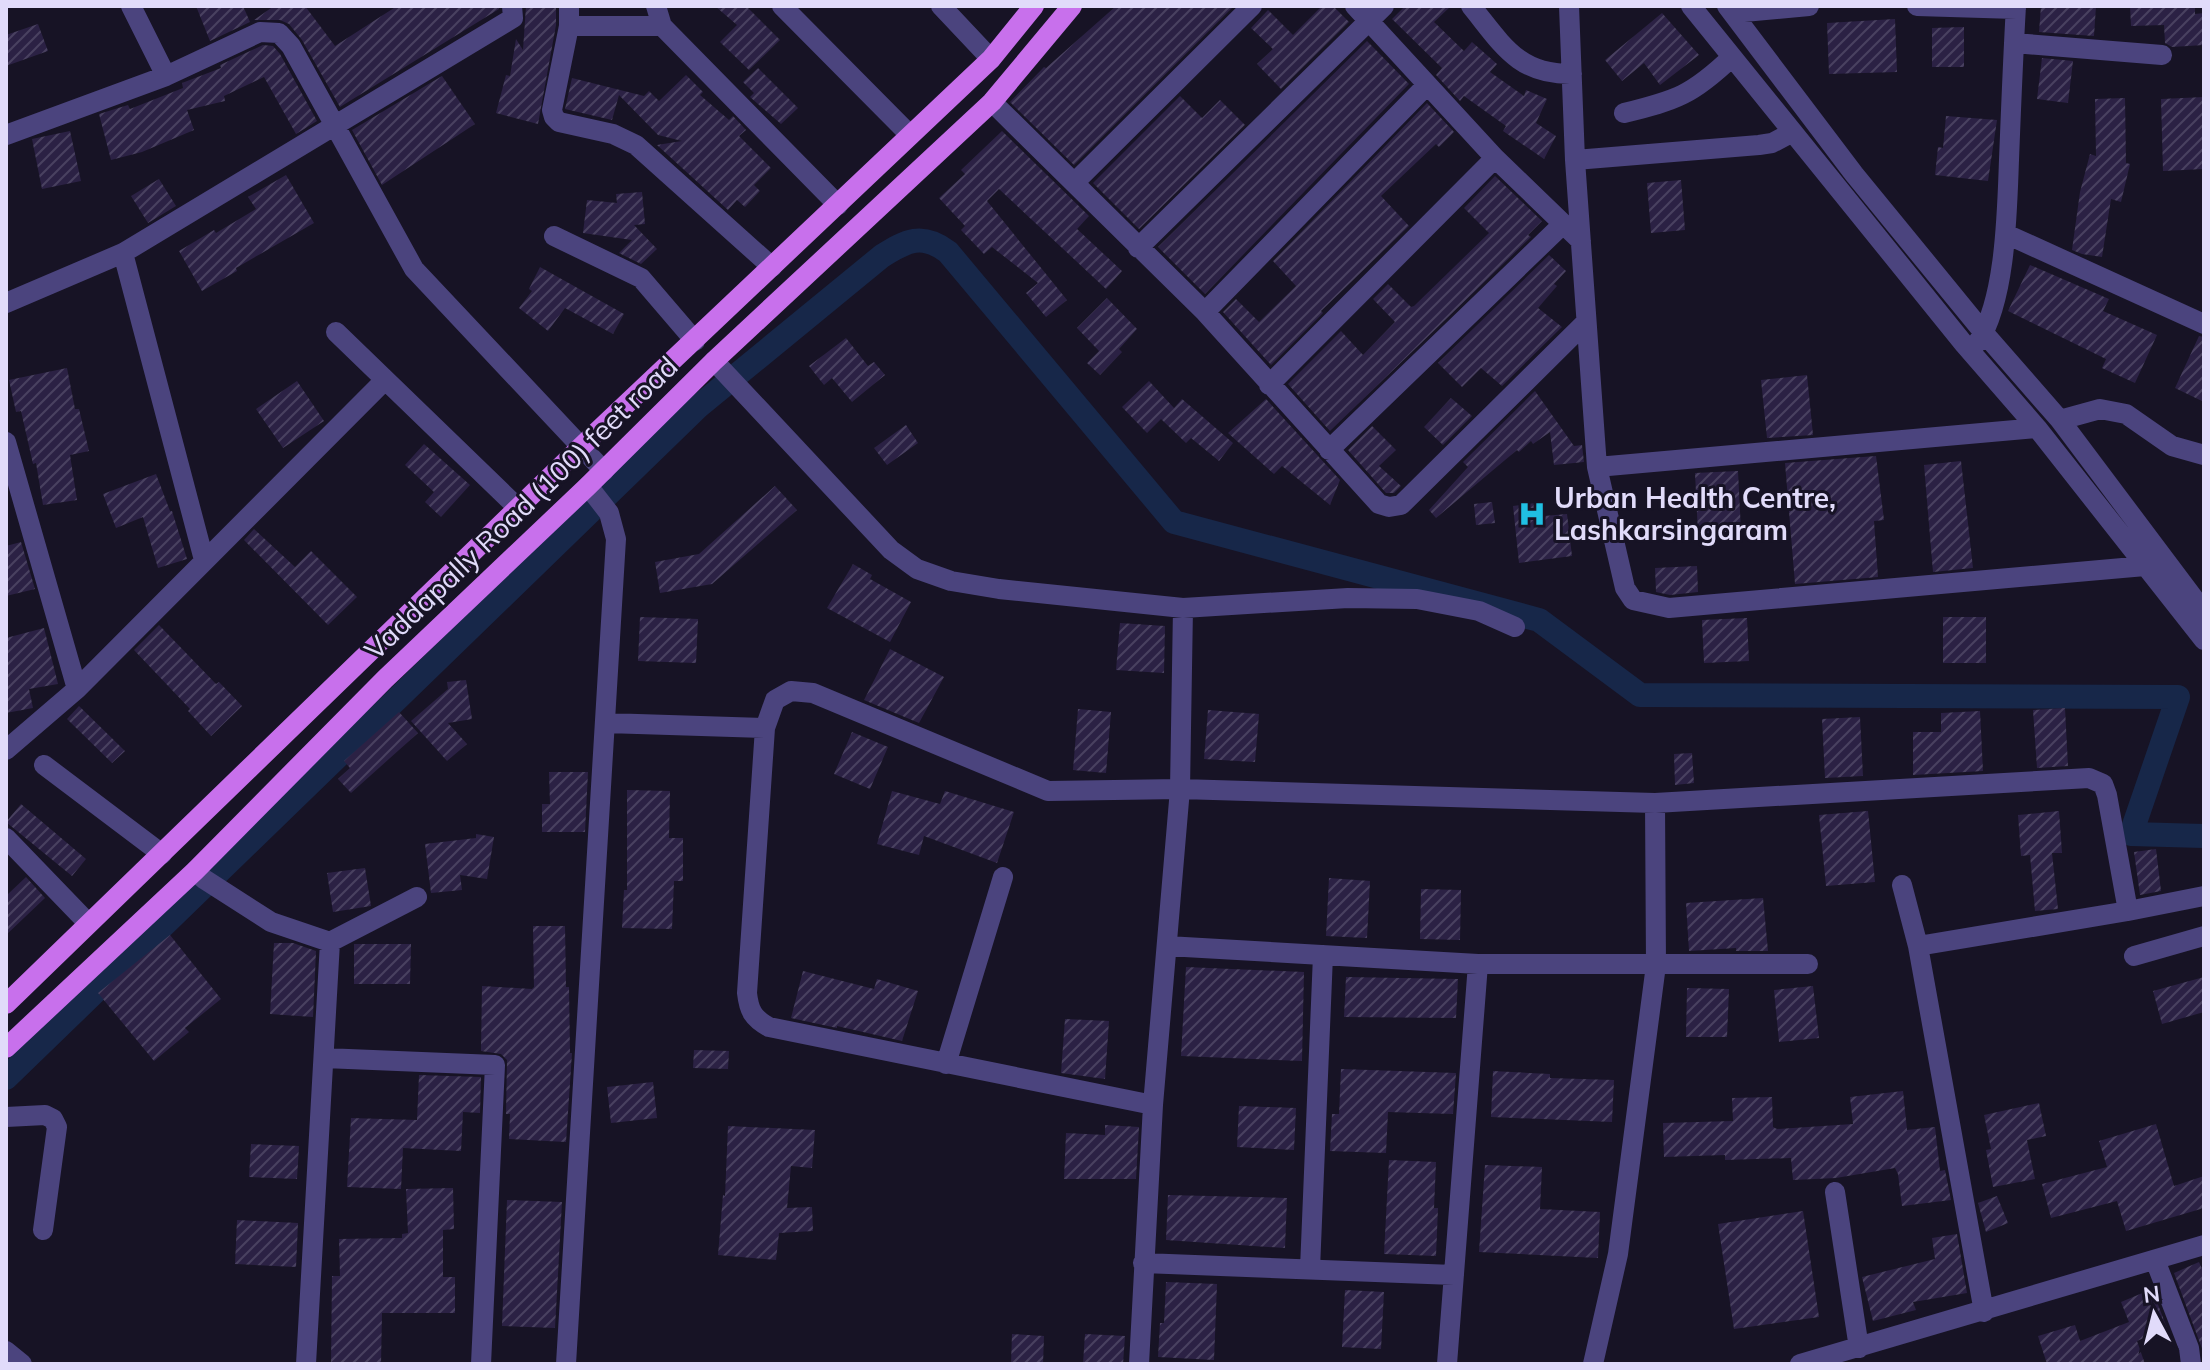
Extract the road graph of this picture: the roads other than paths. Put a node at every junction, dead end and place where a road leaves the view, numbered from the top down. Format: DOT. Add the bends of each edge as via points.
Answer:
graph roads {
  1 [pos="131,6"];
  2 [pos="512,6"];
  3 [pos="782,6"];
  4 [pos="941,6"];
  5 [pos="1034,6"];
  6 [pos="1072,6"];
  7 [pos="1252,6"];
  8 [pos="1384,6"];
  9 [pos="1471,6"];
  10 [pos="1569,6"];
  11 [pos="1691,6"];
  12 [pos="1809,6"];
  13 [pos="1917,6"];
  14 [pos="2016,8"];
  15 [pos="1730,10"];
  16 [pos="1362,14"];
  17 [pos="569,16"];
  18 [pos="659,16"];
  19 [pos="2014,43"];
  20 [pos="2162,55"];
  21 [pos="1732,57"];
  22 [pos="991,59"];
  23 [pos="1572,74"];
  24 [pos="166,76"];
  25 [pos="1427,85"];
  26 [pos="992,102"];
  27 [pos="1624,113"];
  28 [pos="333,126"];
  29 [pos="1793,132"];
  30 [pos="6,133"];
  31 [pos="903,142"];
  32 [pos="1495,158"];
  33 [pos="1575,160"];
  34 [pos="1075,182"];
  35 [pos="842,201"];
  36 [pos="1563,224"];
  37 [pos="2006,234"];
  38 [pos="554,236"];
  39 [pos="1581,241"];
  40 [pos="1138,248"];
  41 [pos="123,253"];
  42 [pos="772,267"];
  43 [pos="6,303"];
  44 [pos="1205,312"];
  45 [pos="1586,322"];
  46 [pos="2204,324"];
  47 [pos="336,332"];
  48 [pos="1984,333"];
  49 [pos="695,341"];
  50 [pos="1971,353"];
  51 [pos="718,366"];
  52 [pos="385,380"];
  53 [pos="1269,385"];
  54 [pos="2060,420"];
  55 [pos="2037,428"];
  56 [pos="6,442"];
  57 [pos="582,446"];
  58 [pos="1329,450"];
  59 [pos="2204,455"];
  60 [pos="1597,467"];
  61 [pos="604,471"];
  62 [pos="591,490"];
  63 [pos="518,508"];
  64 [pos="204,560"];
  65 [pos="2145,566"];
  66 [pos="1183,608"];
  67 [pos="2204,612"];
  68 [pos="1515,627"];
  69 [pos="2204,640"];
  70 [pos="77,689"];
  71 [pos="606,723"];
  72 [pos="765,728"];
  73 [pos="6,750"];
  74 [pos="44,765"];
  75 [pos="1180,789"];
  76 [pos="1655,803"];
  77 [pos="6,838"];
  78 [pos="162,854"];
  79 [pos="200,875"];
  80 [pos="1003,877"];
  81 [pos="1902,885"];
  82 [pos="2204,896"];
  83 [pos="417,897"];
  84 [pos="2128,911"];
  85 [pos="88,923"];
  86 [pos="2204,936"];
  87 [pos="330,942"];
  88 [pos="1167,946"];
  89 [pos="1918,946"];
  90 [pos="1323,955"];
  91 [pos="2134,956"];
  92 [pos="1478,964"];
  93 [pos="1808,964"];
  94 [pos="1656,965"];
  95 [pos="6,1004"];
  96 [pos="6,1048"];
  97 [pos="324,1058"];
  98 [pos="946,1064"];
  99 [pos="1153,1105"];
  100 [pos="6,1117"];
  101 [pos="1835,1192"];
  102 [pos="43,1230"];
  103 [pos="2204,1245"];
  104 [pos="2155,1260"];
  105 [pos="1143,1263"];
  106 [pos="1310,1269"];
  107 [pos="1454,1275"];
  108 [pos="1984,1312"];
  109 [pos="1859,1348"];
  110 [pos="6,1351"];
  111 [pos="22,1364"];
  112 [pos="306,1364"];
  113 [pos="481,1364"];
  114 [pos="566,1364"];
  115 [pos="1139,1364"];
  116 [pos="1447,1364"];
  117 [pos="1593,1364"];
  118 [pos="1800,1364"];
  119 [pos="2191,1364"];
  1 -- 24 [label="street"];
  2 -- 28 [label="street" via="513,18"];
  3 -- 31 [label="street"];
  4 -- 22 [label="street"];
  5 -- 22 [label="main road"];
  6 -- 26 [label="main road, Vaddapally Road (100) feet road"];
  7 -- 34 [label="street"];
  8 -- 16 [label="street"];
  9 -- 23 [label="street" via="1527,67 1548,75"];
  10 -- 23 [label="street"];
  11 -- 21 [label="street"];
  12 -- 15 [label="street"];
  13 -- 14 [label="street"];
  14 -- 19 [label="street"];
  15 -- 48 [label="street"];
  16 -- 25 [label="street"];
  16 -- 40 [label="street"];
  17 -- 18 [label="street"];
  17 -- 42 [label="street" via="554,117 636,145"];
  18 -- 35 [label="street"];
  19 -- 20 [label="street"];
  19 -- 37 [label="street"];
  21 -- 27 [label="street" via="1691,92"];
  21 -- 29 [label="street"];
  22 -- 31 [label="main road"];
  23 -- 33 [label="street"];
  24 -- 28 [label="street" via="260,32 279,33"];
  24 -- 30 [label="street"];
  25 -- 32 [label="street"];
  25 -- 44 [label="street"];
  26 -- 34 [label="street"];
  26 -- 51 [label="main road, Vaddapally Road (100) feet road"];
  28 -- 41 [label="street"];
  28 -- 57 [label="street" via="414,269"];
  29 -- 33 [label="street" via="1759,145"];
  29 -- 50 [label="street"];
  31 -- 35 [label="main road"];
  32 -- 36 [label="street"];
  32 -- 53 [label="street"];
  33 -- 39 [label="street"];
  34 -- 40 [label="street"];
  35 -- 42 [label="main road"];
  36 -- 39 [label="street"];
  36 -- 58 [label="street"];
  37 -- 46 [label="street"];
  37 -- 48 [label="street"];
  38 -- 49 [label="street" via="641,278"];
  39 -- 45 [label="street"];
  40 -- 44 [label="street"];
  41 -- 43 [label="street"];
  41 -- 64 [label="street"];
  42 -- 49 [label="main road"];
  44 -- 53 [label="street"];
  45 -- 58 [label="street" via="1401,505 1379,504"];
  45 -- 60 [label="street"];
  47 -- 52 [label="street"];
  48 -- 50 [label="street"];
  48 -- 54 [label="street"];
  49 -- 57 [label="main road"];
  50 -- 55 [label="street"];
  51 -- 61 [label="main road, Vaddapally Road (100) feet road"];
  51 -- 66 [label="street" via="891,550 917,569 999,589"];
  52 -- 63 [label="street"];
  52 -- 64 [label="street"];
  53 -- 58 [label="street"];
  54 -- 59 [label="street" via="2100,409 2126,414 2172,446"];
  54 -- 67 [label="street"];
  55 -- 60 [label="street"];
  55 -- 65 [label="street"];
  56 -- 70 [label="street"];
  57 -- 61 [label="street"];
  57 -- 63 [label="main road"];
  60 -- 65 [label="street" via="1625,588 1633,600 1648,605 1669,608"];
  61 -- 62 [label="main road, Vaddapally Road (100) feet road"];
  62 -- 71 [label="street" via="609,513 616,539"];
  62 -- 79 [label="main road, Vaddapally Road (100) feet road" via="385,679"];
  63 -- 78 [label="main road"];
  64 -- 70 [label="street"];
  65 -- 69 [label="street"];
  66 -- 68 [label="street" via="1417,599 1479,611"];
  66 -- 75 [label="street"];
  70 -- 73 [label="street"];
  71 -- 72 [label="street"];
  71 -- 114 [label="street"];
  72 -- 75 [label="street" via="775,700 791,691 813,693 1048,791"];
  72 -- 98 [label="street" via="749,1010 769,1027"];
  74 -- 78 [label="street"];
  75 -- 76 [label="street"];
  75 -- 88 [label="street"];
  76 -- 84 [label="street" via="2089,778 2103,784 2107,795"];
  76 -- 94 [label="street"];
  77 -- 85 [label="street"];
  78 -- 85 [label="main road"];
  79 -- 87 [label="street" via="271,922"];
  79 -- 96 [label="main road, Vaddapally Road (100) feet road"];
  80 -- 98 [label="street"];
  81 -- 89 [label="street"];
  82 -- 84 [label="street"];
  83 -- 87 [label="street"];
  84 -- 89 [label="street"];
  85 -- 95 [label="main road"];
  86 -- 91 [label="street"];
  87 -- 97 [label="street"];
  88 -- 90 [label="street"];
  88 -- 99 [label="street"];
  89 -- 108 [label="street"];
  90 -- 92 [label="street"];
  90 -- 106 [label="street"];
  92 -- 94 [label="street"];
  92 -- 107 [label="street"];
  93 -- 94 [label="street"];
  94 -- 117 [label="street" via="1618,1254"];
  97 -- 112 [label="street"];
  97 -- 113 [label="street" via="495,1065"];
  98 -- 99 [label="street"];
  99 -- 105 [label="street"];
  100 -- 102 [label="street" via="45,1115 57,1127"];
  101 -- 109 [label="street"];
  103 -- 104 [label="street"];
  104 -- 108 [label="street"];
  104 -- 119 [label="street"];
  105 -- 106 [label="street"];
  105 -- 115 [label="street"];
  106 -- 107 [label="street"];
  107 -- 116 [label="street"];
  108 -- 109 [label="street"];
  109 -- 118 [label="street"];
  110 -- 111 [label="street"];
}
